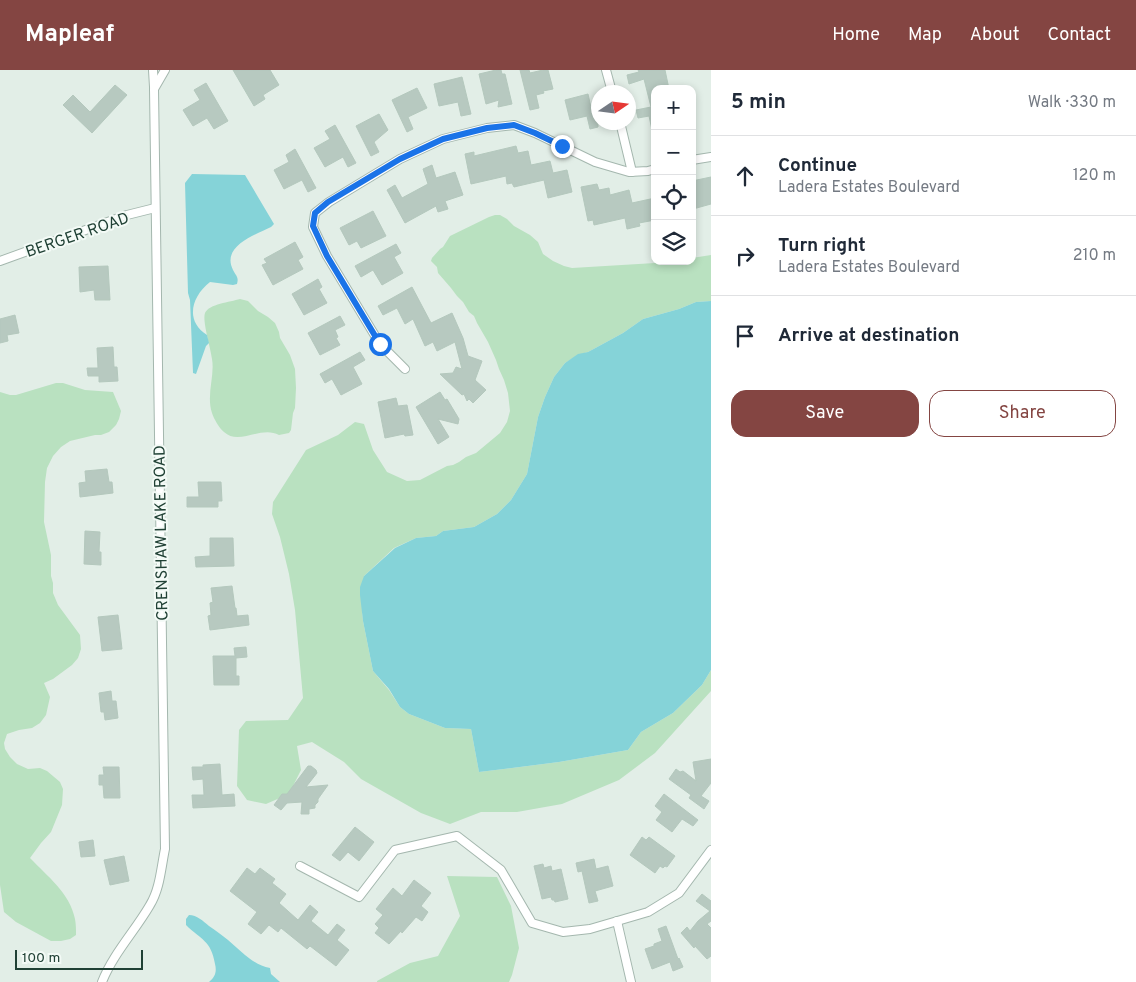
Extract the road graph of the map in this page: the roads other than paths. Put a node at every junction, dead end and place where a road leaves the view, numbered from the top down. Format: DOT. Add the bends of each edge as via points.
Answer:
graph roads {
  1 [pos="153,70"];
  2 [pos="165,70"];
  3 [pos="606,70"];
  4 [pos="610,85"];
  5 [pos="154,89"];
  6 [pos="622,130"];
  7 [pos="711,157"];
  8 [pos="696,159"];
  9 [pos="651,170"];
  10 [pos="632,172"];
  11 [pos="155,208"];
  12 [pos="0,261"];
  13 [pos="405,369"];
  14 [pos="711,850"];
  15 [pos="300,866"];
  16 [pos="617,921"];
  17 [pos="102,982"];
  18 [pos="631,982"];
  1 -- 5 [label="street, CRENSHAW LAKE ROAD"];
  2 -- 5 [label="street"];
  3 -- 4 [label="street"];
  5 -- 11 [label="street, CRENSHAW LAKE ROAD"];
  6 -- 10 [label="street"];
  7 -- 8 [label="street"];
  9 -- 10 [label="street"];
  10 -- 13 [label="street" via="595,162 514,125 487,128 443,139 400,159 315,213 313,226 327,256 380,344"];
  11 -- 12 [label="street, BERGER ROAD"];
  11 -- 17 [label="street, CRENSHAW LAKE ROAD" via="164,849 159,882 151,904 107,969"];
  14 -- 16 [label="street" via="679,893 648,912"];
  15 -- 16 [label="street" via="359,897 395,850 457,836 501,870 532,923 563,932"];
  16 -- 18 [label="street"];
}
